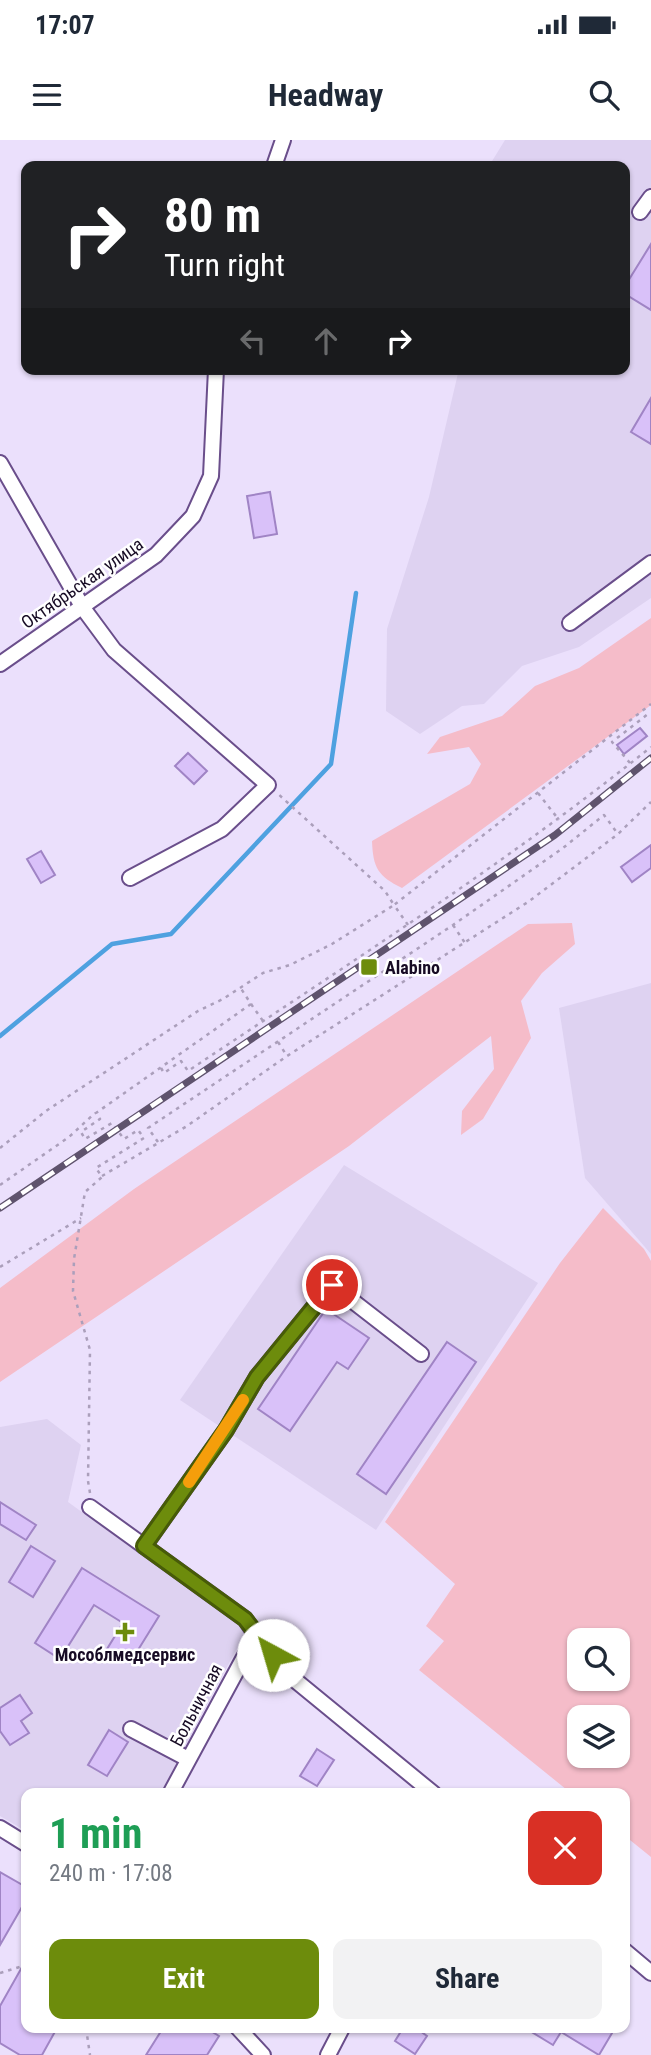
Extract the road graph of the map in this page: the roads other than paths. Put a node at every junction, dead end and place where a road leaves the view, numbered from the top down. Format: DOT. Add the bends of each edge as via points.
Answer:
graph roads {
  1 [pos="283,140"];
  2 [pos="276,161"];
  3 [pos="651,197"];
  4 [pos="640,212"];
  5 [pos="216,375"];
  6 [pos="0,463"];
  7 [pos="651,563"];
  8 [pos="83,608"];
  9 [pos="569,623"];
  10 [pos="0,664"];
  11 [pos="130,877"];
  12 [pos="421,1354"];
  13 [pos="90,1507"];
  14 [pos="144,1546"];
  15 [pos="256,1635"];
  16 [pos="131,1729"];
  17 [pos="188,1759"];
  18 [pos="173,1788"];
  19 [pos="427,1788"];
  20 [pos="0,1828"];
  21 [pos="21,1841"];
  22 [pos="630,1955"];
  23 [pos="651,1973"];
  24 [pos="243,2033"];
  25 [pos="339,2033"];
  26 [pos="263,2055"];
  27 [pos="328,2055"];
  1 -- 2 [label="street"];
  3 -- 4 [label="street"];
  5 -- 8 [label="street, Октябрьская улица" via="211,476 193,516 156,555"];
  6 -- 8 [label="street"];
  7 -- 9 [label="street"];
  8 -- 10 [label="street, Октябрьская улица"];
  8 -- 11 [label="street" via="114,650 268,785 222,829"];
  12 -- 14 [label="street" via="332,1285 257,1377 226,1430"];
  13 -- 14 [label="street"];
  14 -- 15 [label="street" via="245,1619"];
  15 -- 17 [label="street, Больничная"];
  15 -- 19 [label="street" via="290,1676"];
  16 -- 17 [label="street"];
  17 -- 18 [label="street, Больничная"];
  20 -- 21 [label="street"];
  22 -- 23 [label="street"];
  24 -- 26 [label="street"];
  25 -- 27 [label="street"];
}
